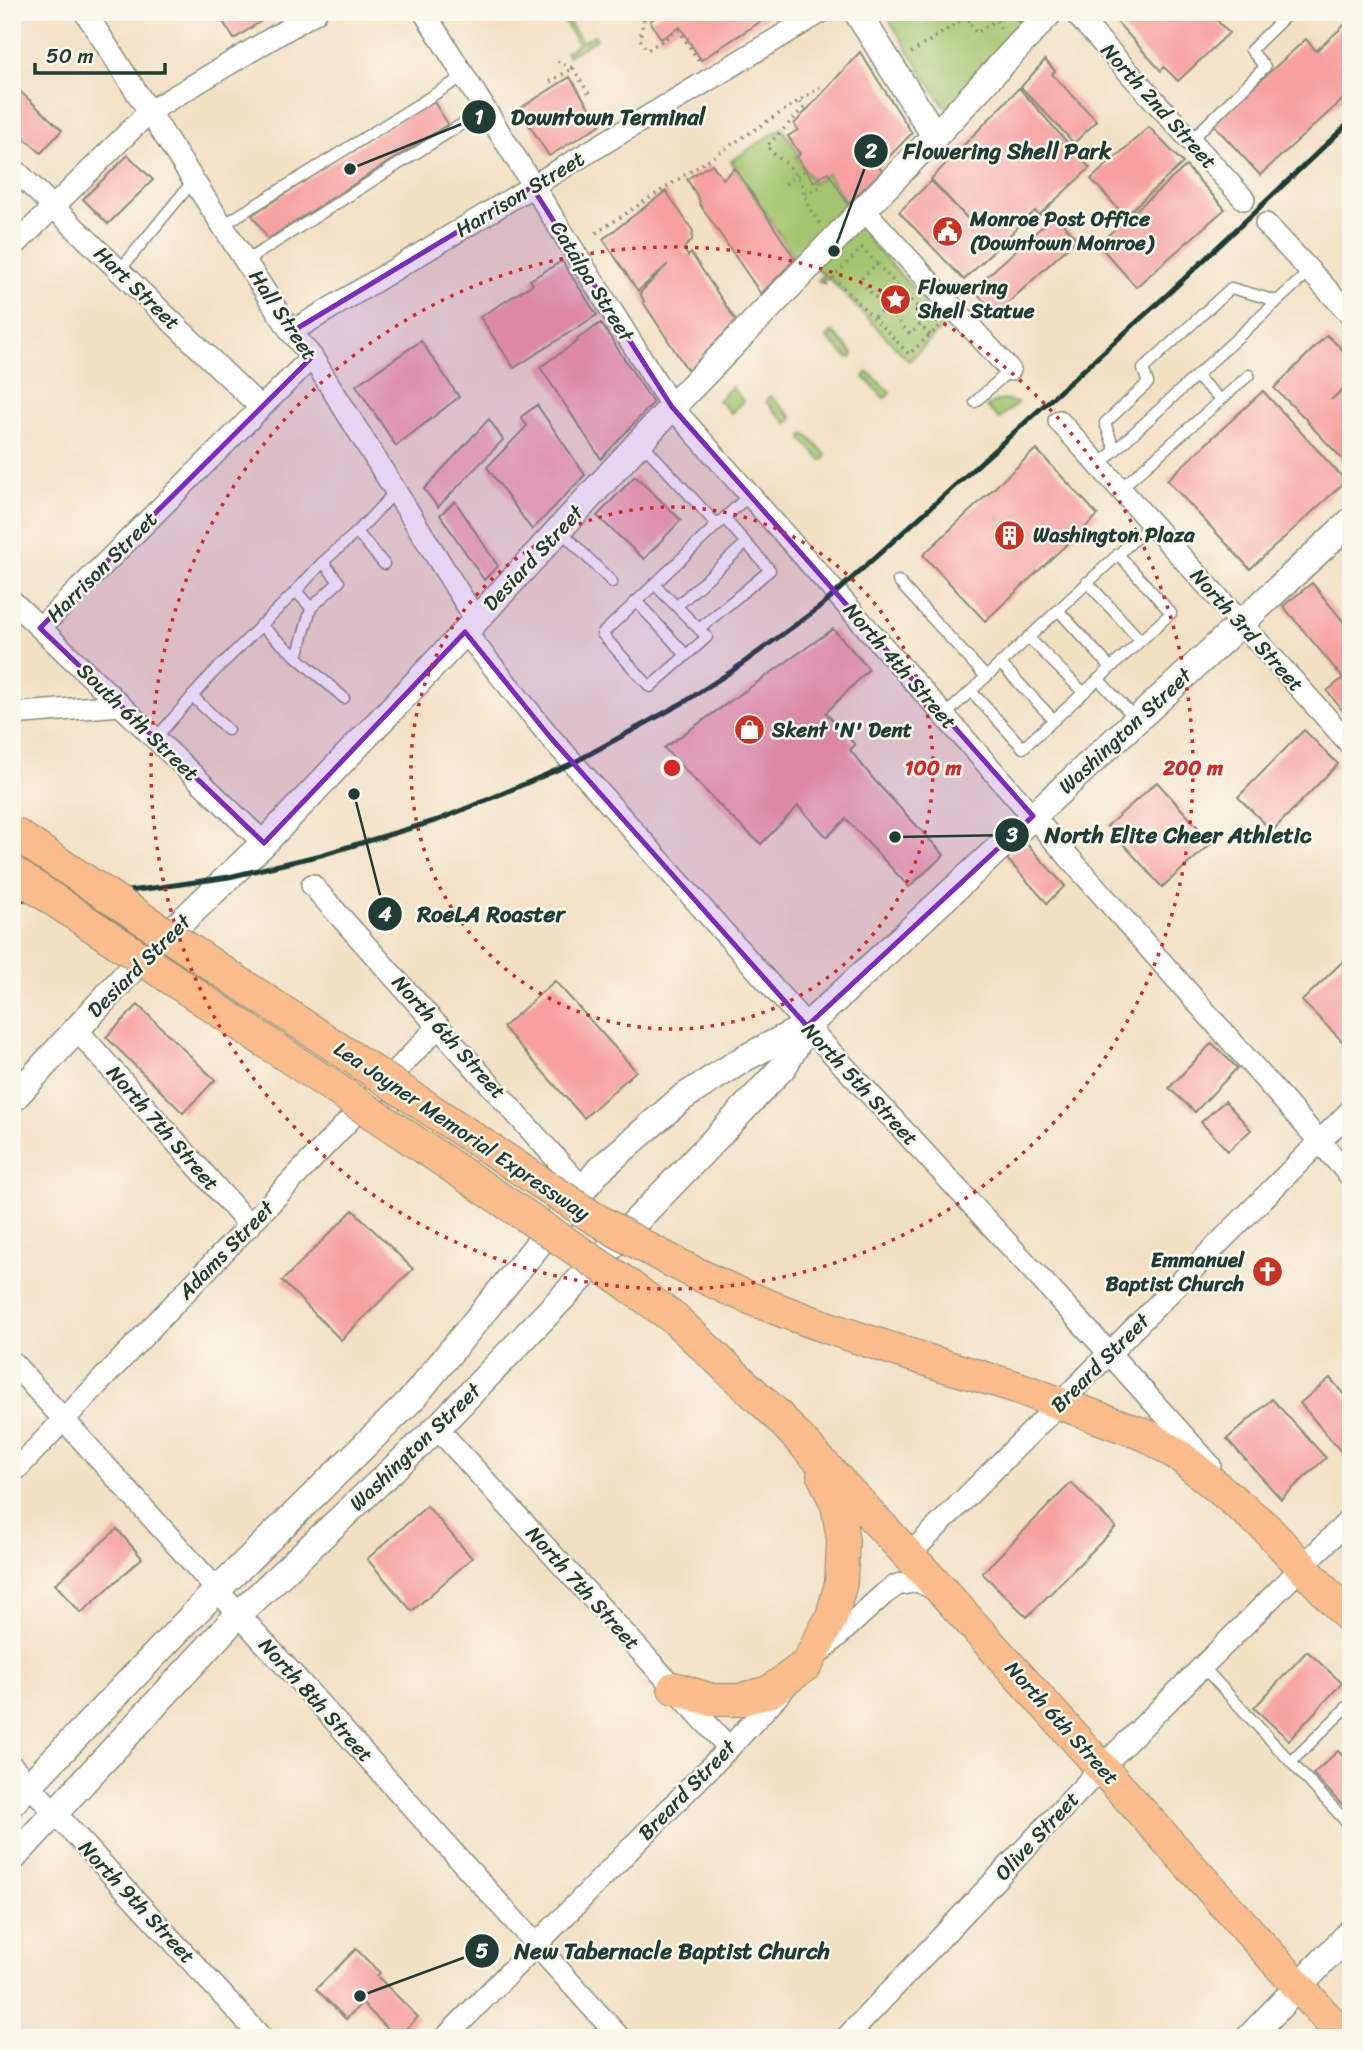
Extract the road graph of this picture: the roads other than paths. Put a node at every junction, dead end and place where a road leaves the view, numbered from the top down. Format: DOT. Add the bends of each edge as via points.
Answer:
graph roads {
  1 [pos="85,12"];
  2 [pos="316,12"];
  3 [pos="424,12"];
  4 [pos="821,12"];
  5 [pos="857,12"];
  6 [pos="1050,12"];
  7 [pos="1074,12"];
  8 [pos="1290,12"];
  9 [pos="464,76"];
  10 [pos="484,110"];
  11 [pos="150,111"];
  12 [pos="935,136"];
  13 [pos="1191,140"];
  14 [pos="12,167"];
  15 [pos="194,180"];
  16 [pos="532,187"];
  17 [pos="1244,199"];
  18 [pos="52,206"];
  19 [pos="863,209"];
  20 [pos="1266,224"];
  21 [pos="223,225"];
  22 [pos="12,248"];
  23 [pos="246,261"];
  24 [pos="119,271"];
  25 [pos="1310,271"];
  26 [pos="1277,301"];
  27 [pos="1351,315"];
  28 [pos="291,332"];
  29 [pos="312,357"];
  30 [pos="1010,370"];
  31 [pos="1249,375"];
  32 [pos="1196,376"];
  33 [pos="1221,400"];
  34 [pos="975,402"];
  35 [pos="672,407"];
  36 [pos="261,408"];
  37 [pos="1059,421"];
  38 [pos="640,442"];
  39 [pos="1115,450"];
  40 [pos="1099,465"];
  41 [pos="1120,489"];
  42 [pos="396,491"];
  43 [pos="749,495"];
  44 [pos="721,521"];
  45 [pos="1351,521"];
  46 [pos="1151,524"];
  47 [pos="560,530"];
  48 [pos="357,532"];
  49 [pos="746,543"];
  50 [pos="1118,554"];
  51 [pos="323,562"];
  52 [pos="384,564"];
  53 [pos="898,581"];
  54 [pos="612,582"];
  55 [pos="1087,582"];
  56 [pos="654,584"];
  57 [pos="296,591"];
  58 [pos="12,601"];
  59 [pos="636,601"];
  60 [pos="677,606"];
  61 [pos="312,608"];
  62 [pos="1058,610"];
  63 [pos="1241,623"];
  64 [pos="260,625"];
  65 [pos="471,626"];
  66 [pos="40,628"];
  67 [pos="699,629"];
  68 [pos="1028,637"];
  69 [pos="1141,641"];
  70 [pos="686,655"];
  71 [pos="297,657"];
  72 [pos="1000,663"];
  73 [pos="1111,668"];
  74 [pos="986,677"];
  75 [pos="1098,679"];
  76 [pos="971,691"];
  77 [pos="1084,693"];
  78 [pos="192,696"];
  79 [pos="344,698"];
  80 [pos="120,705"];
  81 [pos="12,714"];
  82 [pos="944,716"];
  83 [pos="1054,720"];
  84 [pos="1137,720"];
  85 [pos="228,730"];
  86 [pos="155,738"];
  87 [pos="1351,745"];
  88 [pos="1033,816"];
  89 [pos="12,832"];
  90 [pos="264,843"];
  91 [pos="12,872"];
  92 [pos="312,886"];
  93 [pos="439,1026"];
  94 [pos="807,1026"];
  95 [pos="76,1030"];
  96 [pos="12,1100"];
  97 [pos="1351,1111"];
  98 [pos="1321,1143"];
  99 [pos="1351,1177"];
  100 [pos="584,1190"];
  101 [pos="250,1226"];
  102 [pos="1109,1353"];
  103 [pos="12,1362"];
  104 [pos="945,1366"];
  105 [pos="1060,1403"];
  106 [pos="775,1413"];
  107 [pos="64,1419"];
  108 [pos="437,1428"];
  109 [pos="813,1455"];
  110 [pos="12,1474"];
  111 [pos="1351,1518"];
  112 [pos="1265,1528"];
  113 [pos="909,1555"];
  114 [pos="1303,1567"];
  115 [pos="217,1590"];
  116 [pos="947,1595"];
  117 [pos="239,1615"];
  118 [pos="1351,1619"];
  119 [pos="807,1664"];
  120 [pos="1203,1667"];
  121 [pos="674,1688"];
  122 [pos="1351,1703"];
  123 [pos="729,1748"];
  124 [pos="1291,1762"];
  125 [pos="1102,1767"];
  126 [pos="18,1785"];
  127 [pos="56,1814"];
  128 [pos="1351,1827"];
  129 [pos="12,1859"];
  130 [pos="1351,1932"];
  131 [pos="535,1944"];
  132 [pos="1298,1986"];
  133 [pos="262,2038"];
  134 [pos="445,2038"];
  135 [pos="620,2038"];
  136 [pos="846,2038"];
  137 [pos="1249,2038"];
  138 [pos="1345,2038"];
  1 -- 11 [label="street, Hall Street"];
  2 -- 11 [label="street"];
  3 -- 9 [label="street, Catalpa Street"];
  4 -- 16 [label="street, Harrison Street"];
  5 -- 12 [label="street"];
  6 -- 12 [label="street, Desiard Street"];
  7 -- 13 [label="street, North 2nd Street"];
  8 -- 13 [label="lane" via="1251,50 1265,66"];
  9 -- 10 [label="street, Catalpa Street"];
  9 -- 21 [label="lane"];
  10 -- 16 [label="street, Catalpa Street"];
  10 -- 23 [label="lane"];
  11 -- 15 [label="street, Hall Street"];
  11 -- 18 [label="street"];
  12 -- 19 [label="street, Desiard Street"];
  13 -- 17 [label="street, North 2nd Street"];
  14 -- 18 [label="street, Hart Street"];
  15 -- 21 [label="street, Hall Street"];
  15 -- 24 [label="lane"];
  16 -- 28 [label="street, Harrison Street"];
  16 -- 35 [label="street, Catalpa Street"];
  18 -- 22 [label="street"];
  18 -- 24 [label="street, Hart Street"];
  19 -- 30 [label="street"];
  19 -- 35 [label="street, Desiard Street"];
  20 -- 25 [label="street"];
  21 -- 23 [label="street, Hall Street"];
  23 -- 28 [label="street, Hall Street"];
  24 -- 36 [label="street, Hart Street"];
  25 -- 26 [label="lane"];
  25 -- 27 [label="street"];
  26 -- 32 [label="lane"];
  26 -- 39 [label="lane" via="1231,288 1143,369 1148,383 1105,423"];
  28 -- 29 [label="street, Hall Street"];
  29 -- 36 [label="street, Harrison Street"];
  29 -- 42 [label="street, Hall Street"];
  30 -- 34 [label="lane"];
  31 -- 33 [label="lane"];
  32 -- 33 [label="lane"];
  32 -- 39 [label="lane"];
  33 -- 41 [label="lane"];
  35 -- 38 [label="street, Desiard Street"];
  35 -- 43 [label="street, North 4th Street"];
  36 -- 66 [label="street, Harrison Street"];
  37 -- 40 [label="street, North 3rd Street"];
  38 -- 44 [label="lane"];
  38 -- 47 [label="street, Desiard Street"];
  39 -- 40 [label="lane"];
  40 -- 41 [label="street, North 3rd Street"];
  41 -- 46 [label="street, North 3rd Street"];
  42 -- 48 [label="lane"];
  42 -- 65 [label="street, Hall Street"];
  43 -- 44 [label="lane"];
  43 -- 82 [label="street, North 4th Street"];
  44 -- 49 [label="lane"];
  44 -- 56 [label="lane"];
  45 -- 63 [label="street, Washington Street"];
  46 -- 50 [label="lane"];
  46 -- 63 [label="street, North 3rd Street"];
  47 -- 54 [label="lane"];
  47 -- 65 [label="street, Desiard Street"];
  48 -- 51 [label="lane"];
  48 -- 52 [label="lane"];
  49 -- 60 [label="lane"];
  49 -- 67 [label="lane" via="770,570"];
  50 -- 55 [label="lane"];
  50 -- 69 [label="lane" via="1171,613"];
  51 -- 57 [label="lane"];
  51 -- 61 [label="lane" via="339,582"];
  53 -- 74 [label="lane"];
  55 -- 62 [label="lane"];
  55 -- 69 [label="lane"];
  56 -- 59 [label="lane"];
  56 -- 60 [label="lane"];
  57 -- 61 [label="lane"];
  57 -- 64 [label="lane"];
  58 -- 66 [label="street, South 6th Street"];
  59 -- 70 [label="lane"];
  59 -- 70 [label="lane" via="603,634 650,687"];
  60 -- 67 [label="lane"];
  61 -- 71 [label="lane"];
  62 -- 68 [label="lane"];
  62 -- 73 [label="lane"];
  63 -- 84 [label="street, Washington Street"];
  63 -- 87 [label="street, North 3rd Street"];
  64 -- 71 [label="lane"];
  64 -- 78 [label="lane"];
  65 -- 90 [label="street, Desiard Street"];
  65 -- 94 [label="street, North 5th Street" via="550,737"];
  66 -- 80 [label="street, South 6th Street"];
  67 -- 70 [label="lane" via="707,637"];
  68 -- 72 [label="lane"];
  68 -- 77 [label="lane"];
  69 -- 73 [label="lane"];
  71 -- 79 [label="lane"];
  72 -- 74 [label="lane"];
  72 -- 83 [label="lane"];
  73 -- 75 [label="lane"];
  74 -- 76 [label="lane"];
  75 -- 77 [label="lane"];
  75 -- 84 [label="lane"];
  76 -- 82 [label="lane"];
  76 -- 83 [label="lane" via="1023,748"];
  77 -- 83 [label="lane"];
  78 -- 85 [label="lane"];
  78 -- 86 [label="lane"];
  80 -- 81 [label="street"];
  80 -- 86 [label="street, South 6th Street"];
  82 -- 88 [label="street, North 4th Street"];
  84 -- 88 [label="street, Washington Street"];
  86 -- 90 [label="street, South 6th Street"];
  88 -- 94 [label="street, Washington Street"];
  88 -- 98 [label="street, North 4th Street"];
  89 -- 104 [label="main road, Lea Joyner Memorial Expressway, bridge" via="644,1248 752,1299"];
  90 -- 95 [label="street, Desiard Street" via="131,970"];
  91 -- 106 [label="main road, Lea Joyner Memorial Expressway, bridge" via="620,1279 676,1320"];
  92 -- 93 [label="street, North 6th Street"];
  93 -- 100 [label="street, North 6th Street"];
  93 -- 101 [label="street, Adams Street"];
  94 -- 100 [label="street, Washington Street" via="682,1098 599,1170"];
  94 -- 102 [label="street, North 5th Street"];
  94 -- 108 [label="street, Washington Street" via="785,1066"];
  95 -- 96 [label="street, Desiard Street"];
  95 -- 101 [label="street, North 7th Street"];
  97 -- 98 [label="street, Breard Street"];
  98 -- 99 [label="street, North 4th Street"];
  98 -- 102 [label="street, Breard Street"];
  100 -- 115 [label="street, Washington Street" via="412,1399"];
  101 -- 107 [label="street, Adams Street"];
  102 -- 105 [label="street, Breard Street"];
  102 -- 112 [label="street, North 5th Street"];
  103 -- 107 [label="street, North 8th Street"];
  104 -- 105 [label="main road, North 5th Street"];
  105 -- 112 [label="main road, North 5th Street" via="1147,1436 1181,1457"];
  105 -- 113 [label="street, Breard Street"];
  106 -- 109 [label="main road, North 6th Street"];
  107 -- 110 [label="street, Adams Street"];
  107 -- 115 [label="street, North 8th Street"];
  108 -- 117 [label="street, Washington Street"];
  108 -- 121 [label="street, North 7th Street"];
  109 -- 113 [label="main road, North 6th Street"];
  109 -- 119 [label="main road" via="837,1505 844,1540 841,1583 832,1616"];
  111 -- 114 [label="street, Olive Street"];
  112 -- 114 [label="main road, North 5th Street"];
  113 -- 116 [label="main road, North 6th Street"];
  114 -- 118 [label="main road, North 5th Street"];
  114 -- 120 [label="street, Olive Street"];
  115 -- 117 [label="street, North 8th Street"];
  115 -- 126 [label="street, Washington Street"];
  116 -- 119 [label="street, Breard Street" via="918,1581 897,1585"];
  116 -- 125 [label="main road, North 6th Street"];
  117 -- 127 [label="street, Washington Street"];
  117 -- 131 [label="street, North 8th Street"];
  119 -- 121 [label="main road" via="769,1692 738,1700 712,1700"];
  119 -- 123 [label="street, Breard Street"];
  120 -- 124 [label="lane"];
  120 -- 125 [label="street, Olive Street"];
  121 -- 123 [label="street, North 7th Street"];
  122 -- 124 [label="lane"];
  123 -- 131 [label="street, Breard Street"];
  124 -- 128 [label="lane"];
  125 -- 132 [label="main road, North 6th Street"];
  125 -- 136 [label="street, Olive Street"];
  126 -- 127 [label="street, North 9th Street"];
  127 -- 129 [label="street, Washington Street"];
  127 -- 133 [label="street, North 9th Street"];
  130 -- 132 [label="street"];
  131 -- 134 [label="street, Breard Street"];
  131 -- 135 [label="street, North 8th Street"];
  132 -- 137 [label="street"];
  132 -- 138 [label="main road, North 6th Street"];
}
